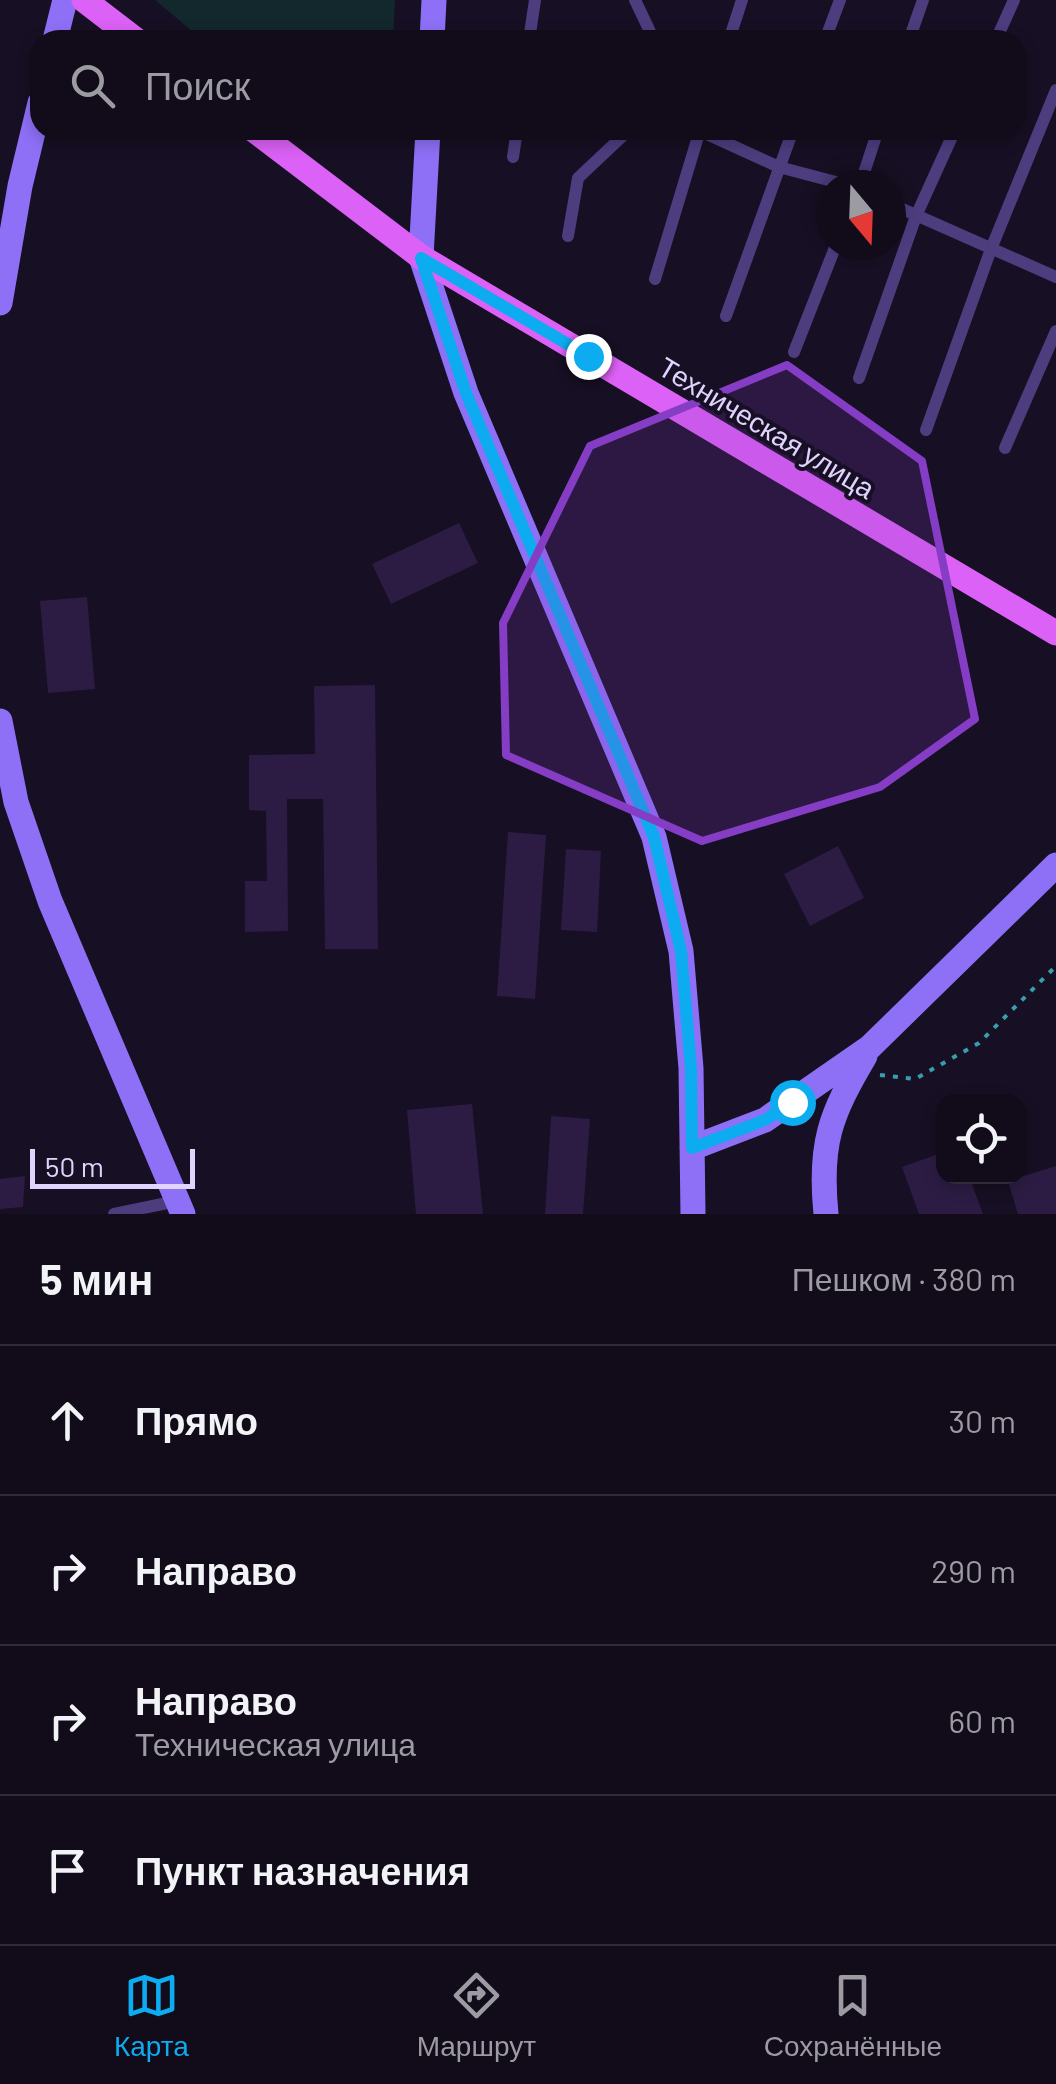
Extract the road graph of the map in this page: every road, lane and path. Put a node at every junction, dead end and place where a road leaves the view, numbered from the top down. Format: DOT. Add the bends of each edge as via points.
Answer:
graph roads {
  1 [pos="65,0"];
  2 [pos="84,0"];
  3 [pos="434,0"];
  4 [pos="535,0"];
  5 [pos="635,0"];
  6 [pos="742,0"];
  7 [pos="840,0"];
  8 [pos="923,0"];
  9 [pos="1014,0"];
  10 [pos="58,30"];
  11 [pos="123,30"];
  12 [pos="432,30"];
  13 [pos="530,30"];
  14 [pos="649,30"];
  15 [pos="732,30"];
  16 [pos="829,30"];
  17 [pos="912,30"];
  18 [pos="1000,30"];
  19 [pos="1056,90"];
  20 [pos="30,136"];
  21 [pos="267,140"];
  22 [pos="427,140"];
  23 [pos="516,140"];
  24 [pos="618,140"];
  25 [pos="696,140"];
  26 [pos="721,140"];
  27 [pos="789,140"];
  28 [pos="875,140"];
  29 [pos="950,140"];
  30 [pos="513,157"];
  31 [pos="779,167"];
  32 [pos="865,170"];
  33 [pos="816,177"];
  34 [pos="906,211"];
  35 [pos="916,216"];
  36 [pos="568,236"];
  37 [pos="991,249"];
  38 [pos="421,258"];
  39 [pos="830,260"];
  40 [pos="1056,277"];
  41 [pos="655,279"];
  42 [pos="0,303"];
  43 [pos="726,316"];
  44 [pos="1056,331"];
  45 [pos="794,352"];
  46 [pos="859,378"];
  47 [pos="926,430"];
  48 [pos="1005,448"];
  49 [pos="1056,634"];
  50 [pos="0,721"];
  51 [pos="1056,864"];
  52 [pos="1056,966"];
  53 [pos="870,1047"];
  54 [pos="855,1072"];
  55 [pos="692,1148"];
  56 [pos="184,1210"];
  57 [pos="114,1214"];
  58 [pos="693,1214"];
  59 [pos="826,1214"];
  1 -- 10 [label="street"];
  2 -- 11 [label="main road"];
  3 -- 12 [label="street"];
  4 -- 13 [label="lane"];
  5 -- 14 [label="lane"];
  6 -- 15 [label="lane"];
  7 -- 16 [label="lane"];
  8 -- 17 [label="lane"];
  9 -- 18 [label="lane"];
  19 -- 37 [label="lane"];
  20 -- 42 [label="street" via="15,185"];
  21 -- 38 [label="main road, Техническая улица"];
  22 -- 38 [label="street"];
  23 -- 30 [label="lane"];
  24 -- 36 [label="lane" via="578,178"];
  25 -- 41 [label="lane"];
  26 -- 31 [label="lane"];
  27 -- 31 [label="lane"];
  28 -- 32 [label="lane"];
  29 -- 35 [label="lane"];
  31 -- 33 [label="lane"];
  31 -- 43 [label="lane"];
  34 -- 35 [label="lane"];
  35 -- 37 [label="lane"];
  35 -- 46 [label="lane"];
  37 -- 40 [label="lane"];
  37 -- 47 [label="lane"];
  38 -- 49 [label="main road, Техническая улица"];
  38 -- 55 [label="street" via="466,393 654,837 681,951"];
  39 -- 45 [label="lane"];
  44 -- 48 [label="lane"];
  50 -- 56 [label="street" via="16,802 50,901"];
  51 -- 53 [label="street"];
  52 -- 54 [label="path" via="978,1043 914,1079"];
  53 -- 54 [label="street"];
  53 -- 55 [label="street" via="765,1120"];
  54 -- 59 [label="street" via="835,1108 825,1155"];
  55 -- 58 [label="street"];
  56 -- 57 [label="lane"];
}
